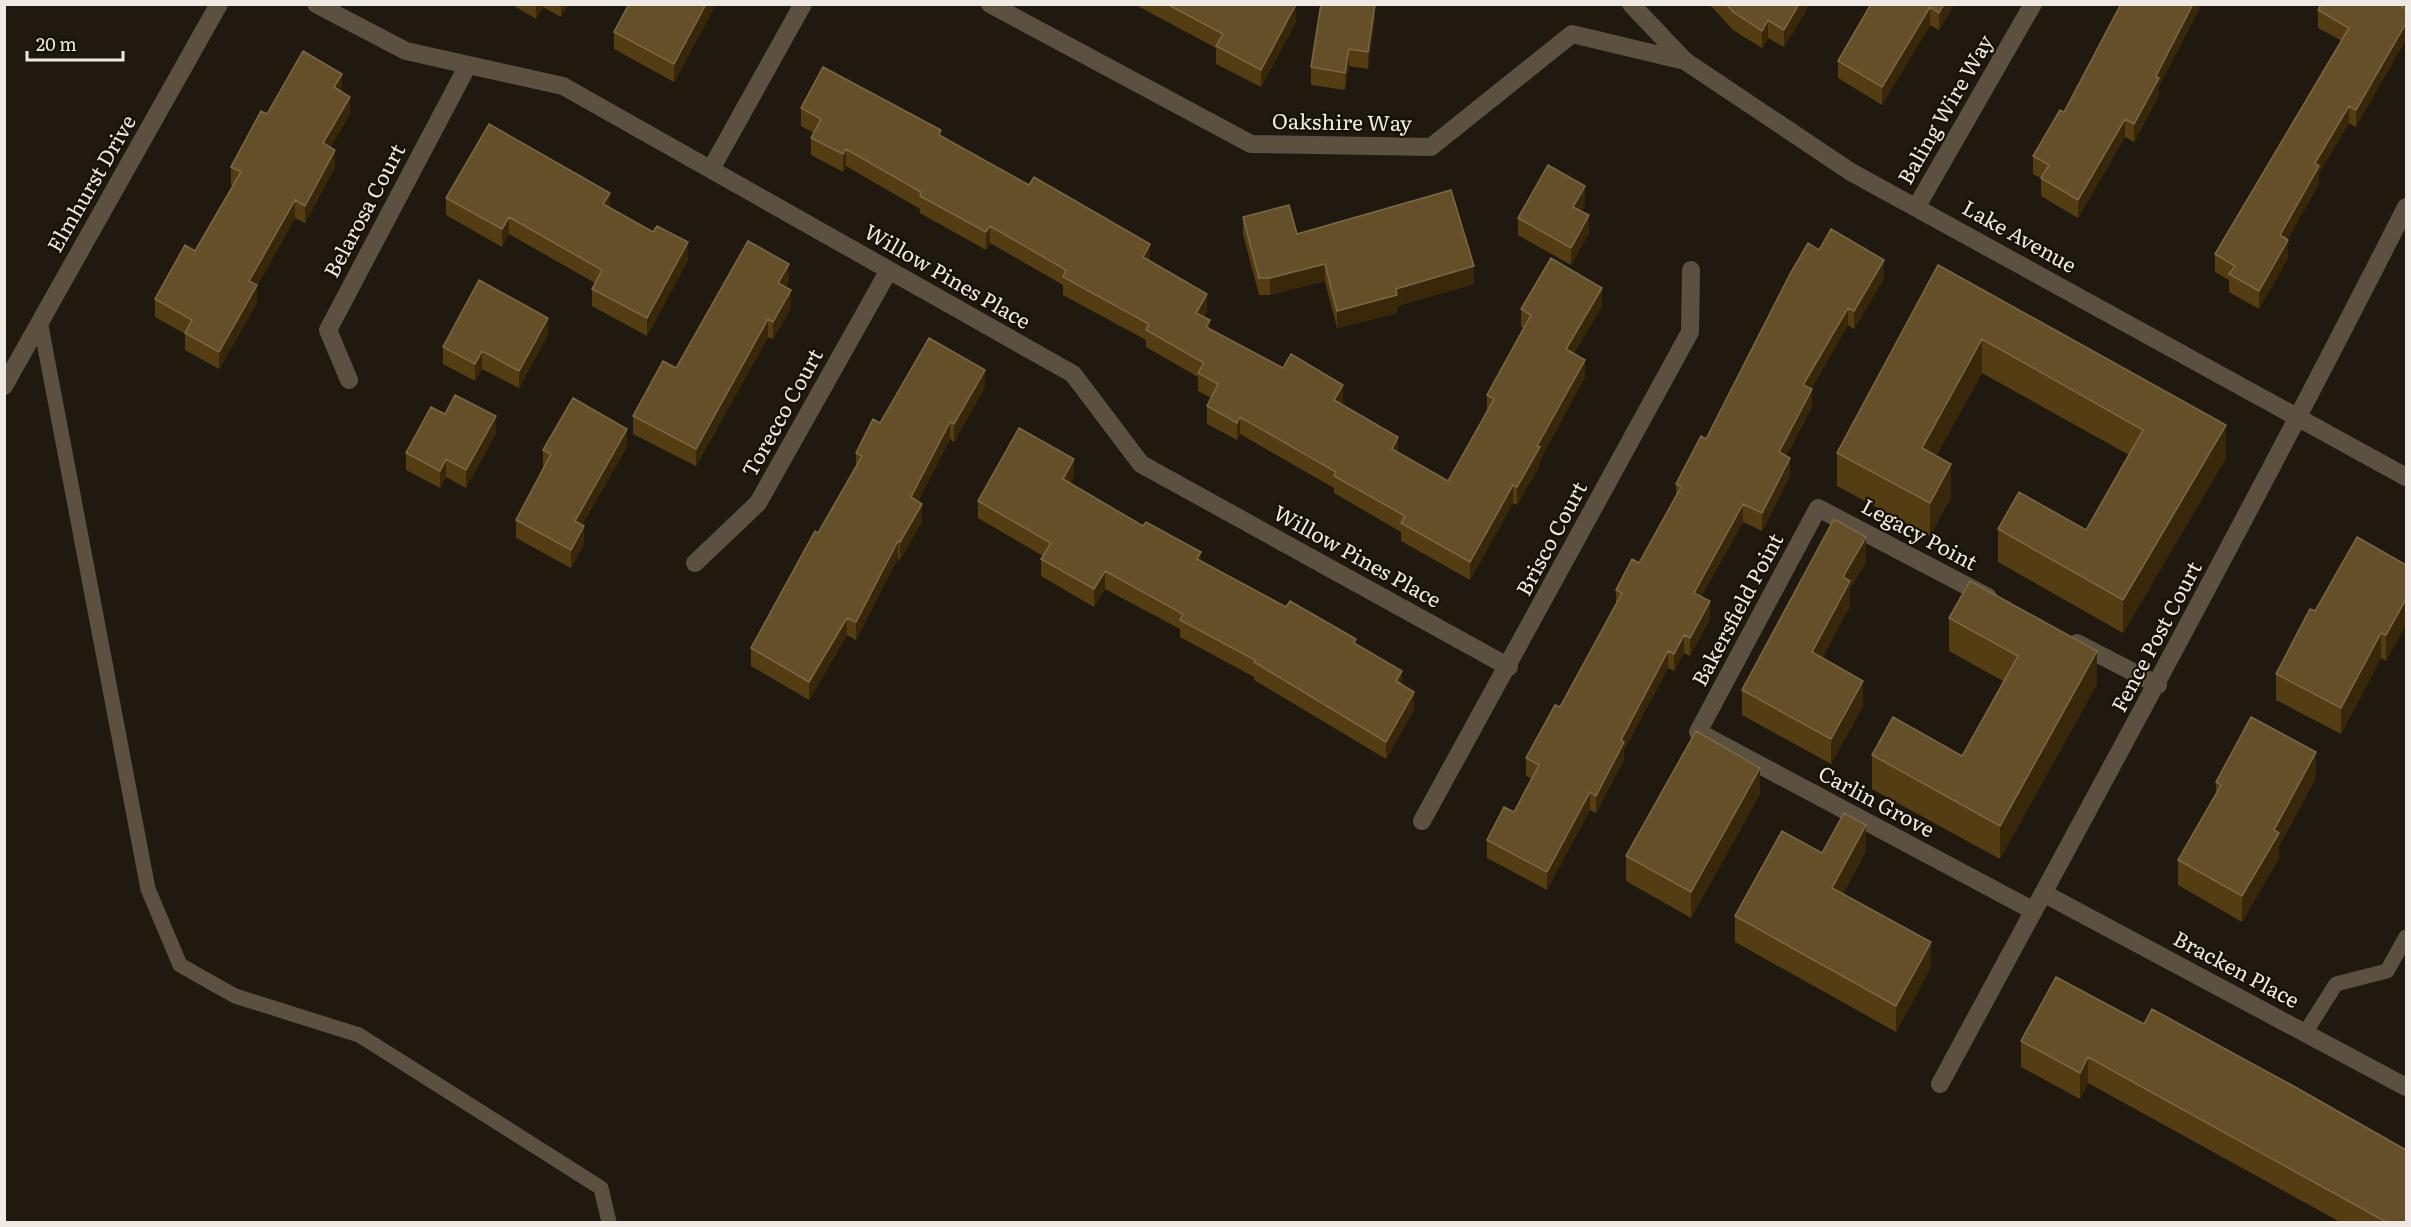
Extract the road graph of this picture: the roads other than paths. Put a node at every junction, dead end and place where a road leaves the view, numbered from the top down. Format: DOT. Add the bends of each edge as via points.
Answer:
graph roads {
  1 [pos="219,4"];
  2 [pos="316,4"];
  3 [pos="803,4"];
  4 [pos="990,4"];
  5 [pos="1631,4"];
  6 [pos="2033,4"];
  7 [pos="1685,62"];
  8 [pos="468,65"];
  9 [pos="711,169"];
  10 [pos="1917,206"];
  11 [pos="2406,207"];
  12 [pos="889,270"];
  13 [pos="1691,270"];
  14 [pos="40,321"];
  15 [pos="349,380"];
  16 [pos="4,386"];
  17 [pos="2299,419"];
  18 [pos="2406,477"];
  19 [pos="1818,508"];
  20 [pos="695,563"];
  21 [pos="2001,604"];
  22 [pos="2064,636"];
  23 [pos="1509,667"];
  24 [pos="2158,685"];
  25 [pos="1698,732"];
  26 [pos="1422,821"];
  27 [pos="2043,893"];
  28 [pos="2034,911"];
  29 [pos="2406,938"];
  30 [pos="2305,1033"];
  31 [pos="1940,1084"];
  32 [pos="2406,1087"];
  33 [pos="609,1222"];
  1 -- 14 [label="street, Elmhurst Drive"];
  2 -- 8 [label="street, Willow Pines Place" via="406,51"];
  3 -- 9 [label="street"];
  4 -- 7 [label="street, Oakshire Way" via="1251,144 1431,147 1572,34"];
  5 -- 7 [label="street, Lake Avenue"];
  6 -- 10 [label="street, Baling Wire Way"];
  7 -- 10 [label="street, Lake Avenue" via="1851,172"];
  8 -- 9 [label="street, Willow Pines Place" via="563,86"];
  8 -- 15 [label="street, Belarosa Court" via="328,330"];
  9 -- 12 [label="street, Willow Pines Place"];
  10 -- 17 [label="street, Lake Avenue"];
  11 -- 17 [label="street, Fence Post Court"];
  12 -- 20 [label="street, Torecco Court" via="758,503"];
  12 -- 23 [label="street, Willow Pines Place" via="1073,374 1142,464"];
  13 -- 23 [label="street, Brisco Court" via="1689,332"];
  14 -- 16 [label="street, Elmhurst Drive"];
  14 -- 33 [label="lane" via="148,889 180,965 236,996 359,1035 601,1188"];
  17 -- 18 [label="street, Lake Avenue"];
  17 -- 24 [label="street, Fence Post Court"];
  19 -- 21 [label="street, Legacy Point"];
  19 -- 25 [label="street, Bakersfield Point"];
  22 -- 24 [label="street"];
  23 -- 26 [label="street, Brisco Court"];
  24 -- 27 [label="street, Fence Post Court"];
  25 -- 28 [label="street, Carlin Grove"];
  27 -- 28 [label="street, Fence Post Court"];
  27 -- 30 [label="street, Bracken Place"];
  28 -- 31 [label="street, Fence Post Court"];
  29 -- 30 [label="lane" via="2387,971 2336,984"];
  30 -- 32 [label="street, Bracken Place"];
}
